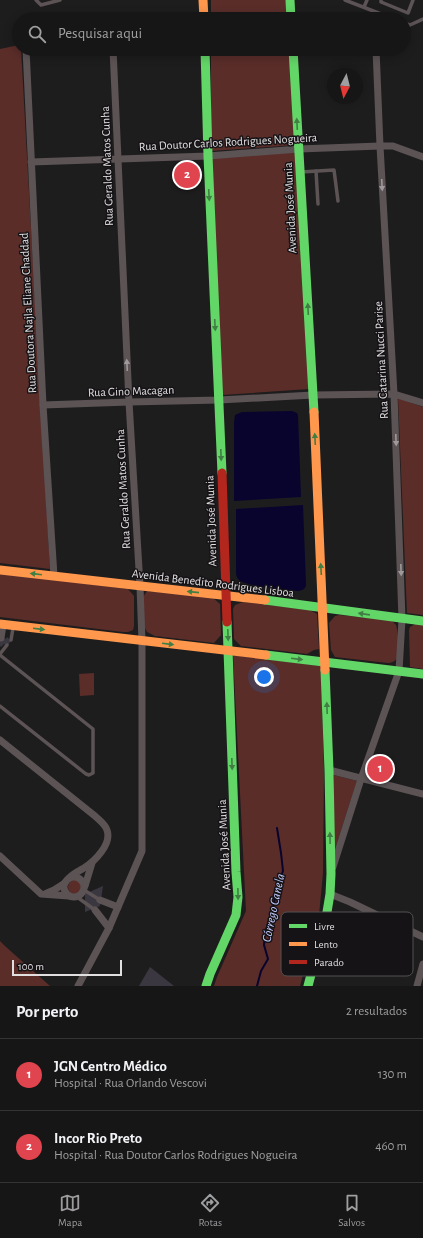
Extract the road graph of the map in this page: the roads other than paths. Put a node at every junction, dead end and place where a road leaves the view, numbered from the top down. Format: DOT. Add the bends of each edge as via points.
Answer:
graph roads {
  1 [pos="36,0"];
  2 [pos="60,0"];
  3 [pos="203,0"];
  4 [pos="290,0"];
  5 [pos="345,0"];
  6 [pos="367,0"];
  7 [pos="381,0"];
  8 [pos="413,0"];
  9 [pos="364,7"];
  10 [pos="204,12"];
  11 [pos="291,12"];
  12 [pos="376,12"];
  13 [pos="406,12"];
  14 [pos="408,12"];
  15 [pos="423,19"];
  16 [pos="411,25"];
  17 [pos="26,56"];
  18 [pos="113,56"];
  19 [pos="205,56"];
  20 [pos="293,56"];
  21 [pos="376,56"];
  22 [pos="380,146"];
  23 [pos="299,149"];
  24 [pos="208,156"];
  25 [pos="423,157"];
  26 [pos="118,160"];
  27 [pos="32,162"];
  28 [pos="316,171"];
  29 [pos="300,172"];
  30 [pos="338,201"];
  31 [pos="318,204"];
  32 [pos="394,394"];
  33 [pos="313,395"];
  34 [pos="219,400"];
  35 [pos="129,402"];
  36 [pos="423,403"];
  37 [pos="43,405"];
  38 [pos="0,570"];
  39 [pos="54,576"];
  40 [pos="140,586"];
  41 [pos="226,596"];
  42 [pos="323,608"];
  43 [pos="402,619"];
  44 [pos="423,621"];
  45 [pos="2,625"];
  46 [pos="13,626"];
  47 [pos="1,638"];
  48 [pos="11,640"];
  49 [pos="142,641"];
  50 [pos="7,645"];
  51 [pos="228,651"];
  52 [pos="0,654"];
  53 [pos="325,662"];
  54 [pos="399,671"];
  55 [pos="423,674"];
  56 [pos="0,706"];
  57 [pos="0,740"];
  58 [pos="329,770"];
  59 [pos="362,779"];
  60 [pos="423,794"];
  61 [pos="0,856"];
  62 [pos="92,861"];
  63 [pos="331,874"];
  64 [pos="67,881"];
  65 [pos="84,888"];
  66 [pos="41,894"];
  67 [pos="330,894"];
  68 [pos="73,897"];
  69 [pos="103,901"];
  70 [pos="118,907"];
  71 [pos="96,911"];
  72 [pos="327,912"];
  73 [pos="371,912"];
  74 [pos="109,928"];
  75 [pos="413,932"];
  76 [pos="423,937"];
  77 [pos="423,964"];
  78 [pos="311,976"];
  79 [pos="78,986"];
  80 [pos="206,986"];
  81 [pos="308,986"];
  82 [pos="417,986"];
  1 -- 2 [label="lane" via="41,5"];
  3 -- 10 [label="main road"];
  4 -- 11 [label="main road"];
  5 -- 9 [label="lane"];
  6 -- 9 [label="lane"];
  7 -- 13 [label="lane"];
  8 -- 14 [label="lane"];
  9 -- 12 [label="lane"];
  15 -- 16 [label="lane"];
  17 -- 27 [label="street, Rua Doutora Najla Eliane Chaddad"];
  18 -- 26 [label="street, Rua Geraldo Matos Cunha"];
  19 -- 24 [label="main road, Avenida José Munia"];
  23 -- 20 [label="main road, Avenida José Munia, one-way"];
  21 -- 22 [label="street, Rua Catarina Nucci Parise"];
  22 -- 23 [label="street, Rua Doutor Carlos Rodrigues Nogueira"];
  22 -- 25 [label="street, Rua Doutor Carlos Rodrigues Nogueira" via="393,146"];
  22 -- 32 [label="street, Rua Catarina Nucci Parise, one-way"];
  23 -- 24 [label="street, Rua Doutor Carlos Rodrigues Nogueira"];
  23 -- 29 [label="main road, Avenida José Munia"];
  24 -- 26 [label="street, Rua Doutor Carlos Rodrigues Nogueira"];
  24 -- 34 [label="main road, Avenida José Munia, one-way"];
  26 -- 27 [label="street, Rua Doutor Carlos Rodrigues Nogueira"];
  35 -- 26 [label="street, Rua Geraldo Matos Cunha, one-way"];
  27 -- 37 [label="street, Rua Doutora Najla Eliane Chaddad"];
  28 -- 29 [label="lane"];
  28 -- 30 [label="lane" via="334,170"];
  28 -- 31 [label="lane"];
  33 -- 29 [label="main road, Avenida José Munia, one-way"];
  32 -- 33 [label="street, Rua Gino Macagan"];
  32 -- 36 [label="street, Rua Gino Macagan"];
  32 -- 43 [label="street, Rua Catarina Nucci Parise, one-way"];
  33 -- 34 [label="street, Rua Gino Macagan"];
  42 -- 33 [label="main road, Avenida José Munia, one-way"];
  34 -- 35 [label="street, Rua Gino Macagan"];
  34 -- 41 [label="main road, Avenida José Munia, one-way"];
  35 -- 37 [label="street, Rua Gino Macagan"];
  35 -- 40 [label="street, Rua Geraldo Matos Cunha"];
  37 -- 39 [label="street, Rua Doutora Najla Eliane Chaddad"];
  39 -- 38 [label="main road, Avenida Benedito Rodrigues Lisboa, one-way"];
  39 -- 40 [label="main road, Avenida Benedito Rodrigues Lisboa"];
  41 -- 40 [label="main road, Avenida Benedito Rodrigues Lisboa, one-way"];
  40 -- 49 [label="street, Rua Geraldo Matos Cunha"];
  41 -- 42 [label="main road, Avenida Benedito Rodrigues Lisboa"];
  41 -- 51 [label="main road, Avenida José Munia, one-way"];
  43 -- 42 [label="main road, Avenida Benedito Rodrigues Lisboa, one-way"];
  42 -- 53 [label="main road, Avenida José Munia"];
  43 -- 44 [label="main road, Avenida Benedito Rodrigues Lisboa"];
  43 -- 54 [label="street, Rua Catarina Nucci Parise"];
  45 -- 46 [label="main road"];
  45 -- 47 [label="street"];
  46 -- 48 [label="lane"];
  46 -- 49 [label="main road, one-way"];
  49 -- 51 [label="main road, one-way"];
  49 -- 70 [label="street, Rua Geraldo Matos Cunha" via="142,851"];
  50 -- 52 [label="lane"];
  51 -- 53 [label="main road, one-way"];
  51 -- 80 [label="main road, Avenida José Munia, one-way" via="238,897 236,915"];
  52 -- 56 [label="lane" via="92,729 93,773 86,774"];
  53 -- 54 [label="main road"];
  58 -- 53 [label="main road, Avenida José Munia, one-way"];
  54 -- 55 [label="main road"];
  54 -- 59 [label="street, Rua Catarina Nucci Parise"];
  57 -- 62 [label="street" via="104,824 108,838"];
  58 -- 59 [label="street"];
  63 -- 58 [label="main road, Avenida José Munia, one-way"];
  59 -- 60 [label="street"];
  59 -- 63 [label="street, Rua Catarina Nucci Parise"];
  61 -- 66 [label="street"];
  62 -- 64 [label="street"];
  62 -- 65 [label="street"];
  63 -- 67 [label="main road, Avenida José Munia"];
  64 -- 65 [label="street" via="73,877 81,879"];
  64 -- 66 [label="street" via="54,890"];
  64 -- 68 [label="street" via="65,891"];
  65 -- 68 [label="street" via="83,893"];
  65 -- 69 [label="lane"];
  66 -- 68 [label="street"];
  67 -- 72 [label="main road, Avenida José Munia"];
  67 -- 73 [label="street"];
  68 -- 71 [label="lane"];
  69 -- 70 [label="street"];
  69 -- 71 [label="street"];
  70 -- 74 [label="street, Rua Geraldo Matos Cunha"];
  71 -- 74 [label="street"];
  74 -- 79 [label="street, Rua Geraldo Matos Cunha"];
  75 -- 76 [label="street"];
  77 -- 82 [label="street"];
  78 -- 81 [label="main road, Avenida José Munia"];
}
